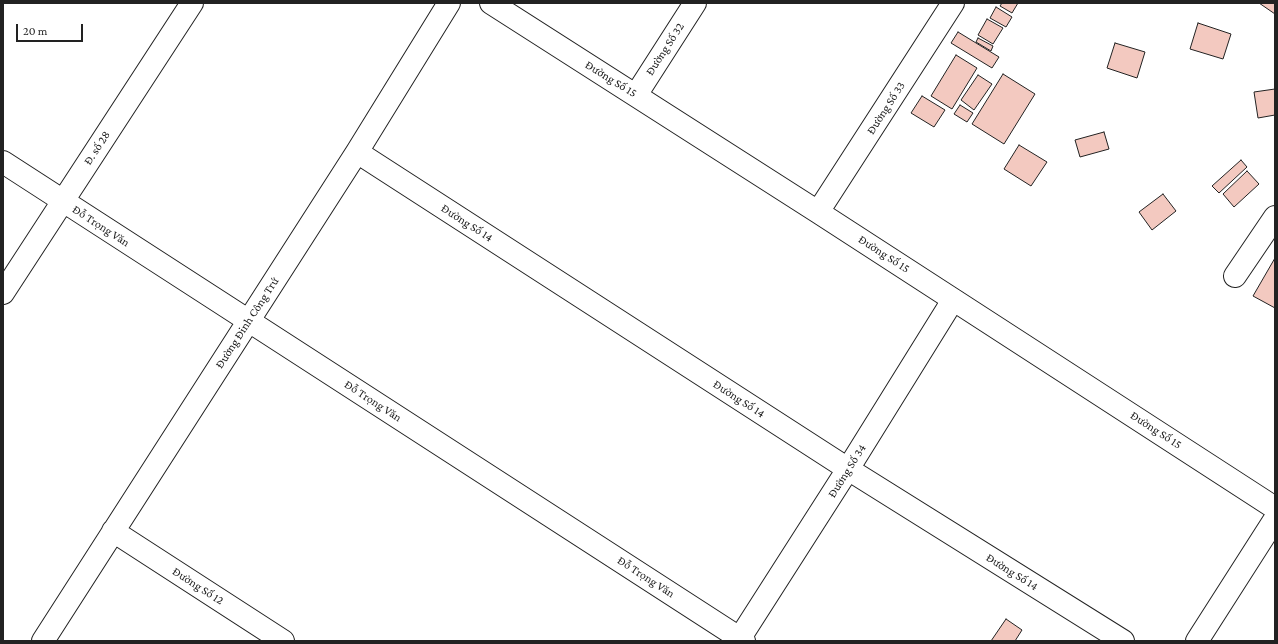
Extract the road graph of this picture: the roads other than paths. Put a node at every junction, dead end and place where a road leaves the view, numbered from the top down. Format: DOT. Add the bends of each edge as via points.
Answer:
graph roads {
  1 [pos="192,3"];
  2 [pos="449,3"];
  3 [pos="491,3"];
  4 [pos="695,3"];
  5 [pos="953,3"];
  6 [pos="636,95"];
  7 [pos="357,152"];
  8 [pos="3,162"];
  9 [pos="63,201"];
  10 [pos="818,212"];
  11 [pos="1275,217"];
  12 [pos="1236,276"];
  13 [pos="3,293"];
  14 [pos="953,300"];
  15 [pos="249,321"];
  16 [pos="848,469"];
  17 [pos="1275,508"];
  18 [pos="1275,518"];
  19 [pos="113,531"];
  20 [pos="741,640"];
  21 [pos="43,641"];
  22 [pos="283,641"];
  23 [pos="1123,641"];
  24 [pos="1197,641"];
  1 -- 9 [label="street, Đ. số 28"];
  2 -- 7 [label="street, Đường Đinh Công Trứ"];
  3 -- 6 [label="street, Đường Số 15"];
  4 -- 6 [label="street, Đường Số 32"];
  5 -- 10 [label="street, Đường Số 33"];
  6 -- 10 [label="street, Đường Số 15"];
  7 -- 15 [label="street, Đường Đinh Công Trứ"];
  7 -- 16 [label="street, Đường Số 14"];
  8 -- 9 [label="street, Đỗ Trọng Văn"];
  9 -- 13 [label="street, Đ. số 28"];
  9 -- 15 [label="street, Đỗ Trọng Văn"];
  10 -- 14 [label="street, Đường Số 15"];
  11 -- 12 [label="street"];
  14 -- 16 [label="street, Đường Số 34"];
  14 -- 17 [label="street, Đường Số 15"];
  15 -- 19 [label="street, Đường Đinh Công Trứ"];
  15 -- 20 [label="street, Đỗ Trọng Văn"];
  16 -- 20 [label="street, Đường Số 34"];
  16 -- 23 [label="street, Đường Số 14"];
  18 -- 24 [label="street"];
  19 -- 21 [label="street, Đường Đinh Công Trứ"];
  19 -- 22 [label="street, Đường Số 12"];
}
